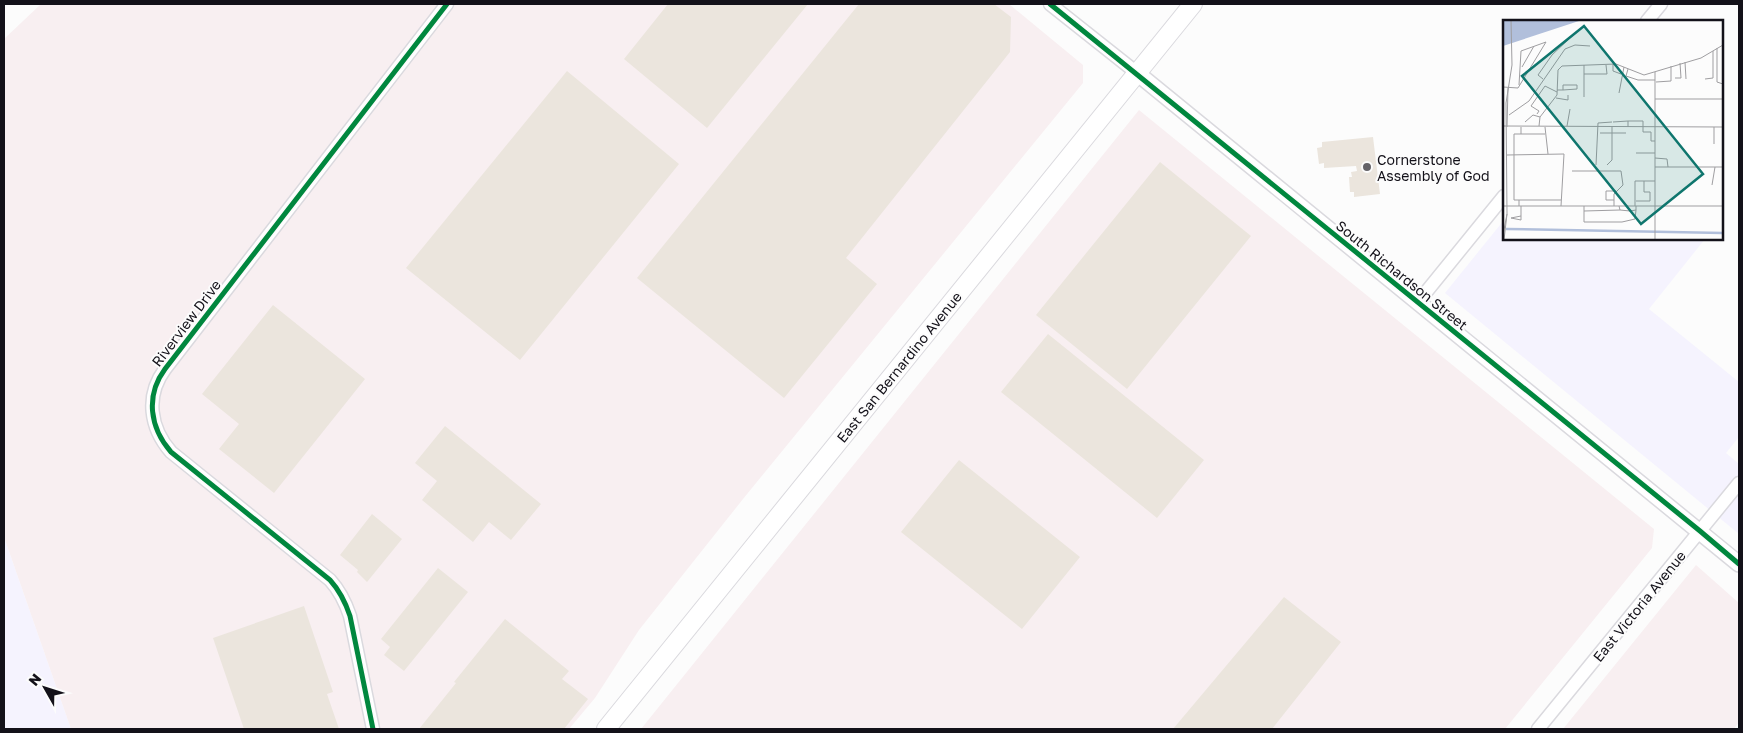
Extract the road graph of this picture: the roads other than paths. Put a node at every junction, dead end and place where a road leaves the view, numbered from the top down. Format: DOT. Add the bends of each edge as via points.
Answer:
graph roads {
  1 [pos="447,4"];
  2 [pos="1050,4"];
  3 [pos="1193,4"];
  4 [pos="1661,4"];
  5 [pos="1648,20"];
  6 [pos="1137,73"];
  7 [pos="1503,197"];
  8 [pos="1418,302"];
  9 [pos="1739,483"];
  10 [pos="1700,531"];
  11 [pos="1739,564"];
  12 [pos="374,729"];
  13 [pos="606,729"];
  14 [pos="1538,729"];
  1 -- 12 [label="street, Riverview Drive" via="165,369 152,397 157,433 171,452 339,590 350,616"];
  2 -- 6 [label="street, South Richardson Street"];
  3 -- 6 [label="main road, East San Bernardino Avenue"];
  4 -- 5 [label="street"];
  6 -- 8 [label="street, South Richardson Street"];
  6 -- 13 [label="main road, East San Bernardino Avenue"];
  7 -- 8 [label="street"];
  8 -- 10 [label="street, South Richardson Street"];
  9 -- 10 [label="street, East Victoria Avenue"];
  10 -- 11 [label="street, South Richardson Street"];
  10 -- 14 [label="street, East Victoria Avenue"];
}
